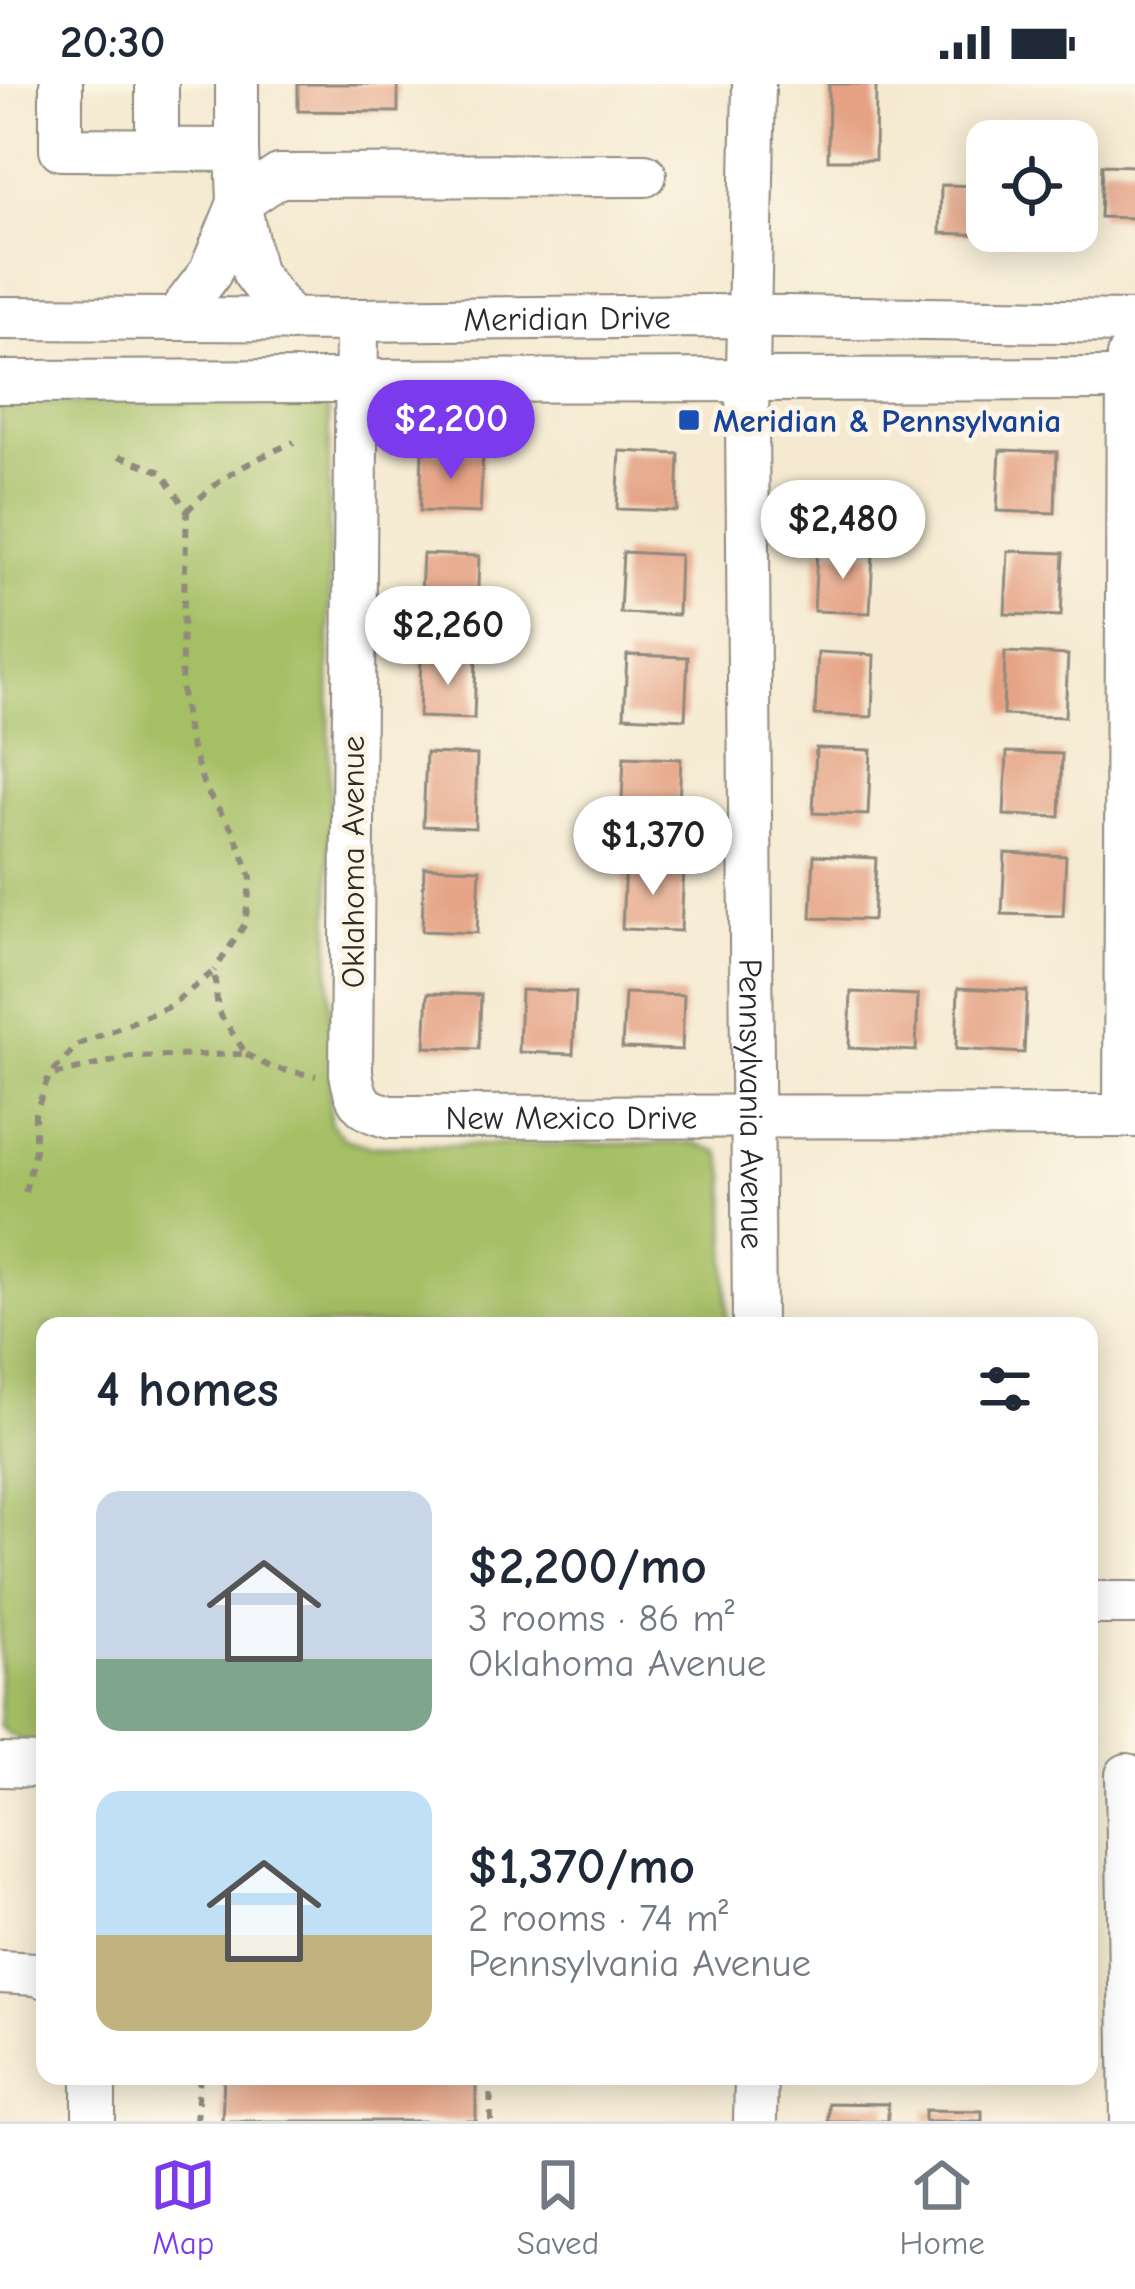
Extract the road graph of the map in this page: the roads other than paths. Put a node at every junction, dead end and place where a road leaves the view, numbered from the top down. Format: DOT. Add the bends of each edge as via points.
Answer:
graph roads {
  1 [pos="62,84"];
  2 [pos="157,84"];
  3 [pos="237,84"];
  4 [pos="754,84"];
  5 [pos="157,149"];
  6 [pos="237,150"];
  7 [pos="646,175"];
  8 [pos="239,203"];
  9 [pos="749,317"];
  10 [pos="0,318"];
  11 [pos="175,319"];
  12 [pos="290,320"];
  13 [pos="357,320"];
  14 [pos="1131,322"];
  15 [pos="748,378"];
  16 [pos="1131,380"];
  17 [pos="356,381"];
  18 [pos="0,382"];
  19 [pos="367,1111"];
  20 [pos="752,1114"];
  21 [pos="1130,1116"];
  22 [pos="754,1317"];
  23 [pos="1098,1603"];
  24 [pos="1135,1603"];
  25 [pos="0,1765"];
  26 [pos="36,1766"];
  27 [pos="1117,1775"];
  28 [pos="0,1972"];
  29 [pos="36,1976"];
  30 [pos="94,2085"];
  31 [pos="755,2085"];
  32 [pos="94,2121"];
  33 [pos="755,2121"];
  34 [pos="1132,2121"];
  1 -- 5 [label="street" via="61,149"];
  2 -- 5 [label="street"];
  3 -- 6 [label="street"];
  4 -- 9 [label="street, Pennsylvania Avenue"];
  5 -- 6 [label="street"];
  6 -- 8 [label="street"];
  7 -- 8 [label="street" via="279,176"];
  8 -- 11 [label="street" via="211,273"];
  8 -- 12 [label="street" via="254,273"];
  9 -- 13 [label="street, Meridian Drive"];
  9 -- 14 [label="street, Meridian Drive"];
  9 -- 15 [label="street, Pennsylvania Avenue"];
  10 -- 11 [label="street, Meridian Drive"];
  11 -- 12 [label="street, Meridian Drive"];
  12 -- 13 [label="street, Meridian Drive"];
  13 -- 17 [label="street, Oklahoma Avenue"];
  14 -- 16 [label="street"];
  15 -- 16 [label="street, Meridian Drive"];
  15 -- 17 [label="street, Meridian Drive"];
  15 -- 20 [label="street, Pennsylvania Avenue"];
  16 -- 21 [label="street"];
  17 -- 18 [label="street, Meridian Drive"];
  17 -- 19 [label="street, Oklahoma Avenue" via="351,1072"];
  19 -- 20 [label="street, New Mexico Drive"];
  20 -- 21 [label="street, New Mexico Drive"];
  20 -- 22 [label="street, Pennsylvania Avenue"];
  23 -- 24 [label="street"];
  25 -- 26 [label="street"];
  27 -- 34 [label="street"];
  28 -- 29 [label="street"];
  30 -- 32 [label="street"];
  31 -- 33 [label="street"];
}
